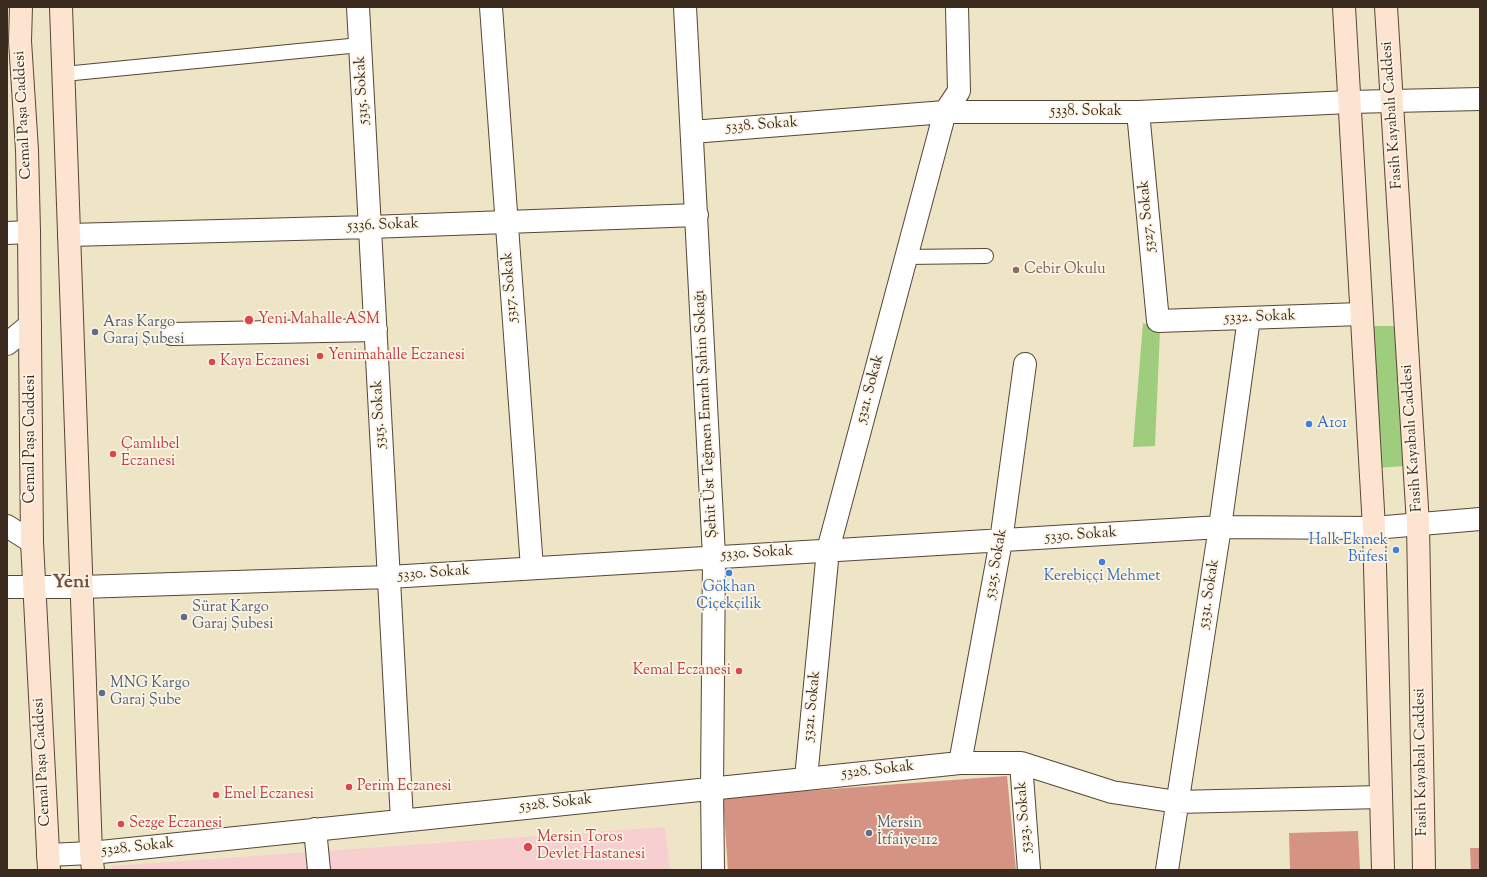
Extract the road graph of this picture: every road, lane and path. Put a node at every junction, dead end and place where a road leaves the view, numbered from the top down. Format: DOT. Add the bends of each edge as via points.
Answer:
graph roads {
  1 [pos="8,7"];
  2 [pos="21,7"];
  3 [pos="61,7"];
  4 [pos="358,7"];
  5 [pos="491,7"];
  6 [pos="685,7"];
  7 [pos="957,7"];
  8 [pos="1344,7"];
  9 [pos="1386,7"];
  10 [pos="20,40"];
  11 [pos="360,46"];
  12 [pos="64,74"];
  13 [pos="1480,99"];
  14 [pos="1349,102"];
  15 [pos="1392,102"];
  16 [pos="945,112"];
  17 [pos="1138,112"];
  18 [pos="692,132"];
  19 [pos="697,215"];
  20 [pos="506,222"];
  21 [pos="370,227"];
  22 [pos="29,232"];
  23 [pos="7,233"];
  24 [pos="69,235"];
  25 [pos="986,256"];
  26 [pos="906,257"];
  27 [pos="1361,314"];
  28 [pos="1249,318"];
  29 [pos="1158,321"];
  30 [pos="30,325"];
  31 [pos="376,330"];
  32 [pos="172,334"];
  33 [pos="7,344"];
  34 [pos="1024,364"];
  35 [pos="1480,519"];
  36 [pos="1418,524"];
  37 [pos="7,526"];
  38 [pos="1220,527"];
  39 [pos="1374,528"];
  40 [pos="1001,541"];
  41 [pos="32,542"];
  42 [pos="828,550"];
  43 [pos="714,556"];
  44 [pos="532,568"];
  45 [pos="389,577"];
  46 [pos="7,586"];
  47 [pos="35,586"];
  48 [pos="81,587"];
  49 [pos="960,763"];
  50 [pos="1021,763"];
  51 [pos="806,778"];
  52 [pos="712,788"];
  53 [pos="1381,797"];
  54 [pos="1177,802"];
  55 [pos="402,820"];
  56 [pos="315,829"];
  57 [pos="92,861"];
  58 [pos="49,863"];
  59 [pos="319,870"];
  60 [pos="713,870"];
  61 [pos="1029,870"];
  62 [pos="1167,870"];
  63 [pos="1383,870"];
  64 [pos="1424,870"];
  1 -- 10 [label="street"];
  2 -- 10 [label="street, Cemal Paşa Caddesi"];
  3 -- 12 [label="street"];
  4 -- 11 [label="street, 5315. Sokak"];
  5 -- 20 [label="street, 5317. Sokak"];
  6 -- 18 [label="street, Şehit Üst Teğmen Emrah Şahin Sokağı"];
  7 -- 16 [label="street, 5321. Sokak" via="959,91"];
  8 -- 14 [label="street"];
  9 -- 15 [label="street, Fasih Kayabalı Caddesi"];
  10 -- 22 [label="street, Cemal Paşa Caddesi"];
  11 -- 12 [label="lane"];
  11 -- 21 [label="street, 5315. Sokak"];
  12 -- 24 [label="street"];
  13 -- 15 [label="street, 5338. Sokak"];
  14 -- 15 [label="street, 5338. Sokak"];
  14 -- 17 [label="street, 5338. Sokak"];
  14 -- 27 [label="street"];
  15 -- 36 [label="street, Fasih Kayabalı Caddesi"];
  16 -- 17 [label="street, 5338. Sokak"];
  16 -- 18 [label="street, 5338. Sokak"];
  16 -- 26 [label="street, 5321. Sokak"];
  17 -- 29 [label="street, 5327. Sokak"];
  18 -- 19 [label="street, Şehit Üst Teğmen Emrah Şahin Sokağı"];
  19 -- 20 [label="street, 5336. Sokak"];
  19 -- 43 [label="street, Şehit Üst Teğmen Emrah Şahin Sokağı"];
  20 -- 21 [label="street, 5336. Sokak"];
  20 -- 44 [label="street, 5317. Sokak"];
  21 -- 24 [label="street, 5336. Sokak"];
  21 -- 31 [label="street, 5315. Sokak"];
  22 -- 23 [label="street"];
  22 -- 30 [label="street, Cemal Paşa Caddesi"];
  24 -- 48 [label="street"];
  25 -- 26 [label="lane"];
  26 -- 42 [label="street, 5321. Sokak"];
  27 -- 28 [label="street, 5332. Sokak"];
  27 -- 39 [label="street"];
  28 -- 29 [label="street, 5332. Sokak"];
  28 -- 38 [label="street, 5331. Sokak"];
  30 -- 33 [label="street"];
  30 -- 41 [label="street, Cemal Paşa Caddesi"];
  31 -- 32 [label="street"];
  31 -- 45 [label="street, 5315. Sokak"];
  34 -- 40 [label="street, 5325. Sokak"];
  35 -- 36 [label="street, 5330. Sokak"];
  36 -- 39 [label="street, 5330. Sokak"];
  36 -- 64 [label="street, Fasih Kayabalı Caddesi"];
  37 -- 41 [label="street"];
  38 -- 39 [label="street, 5330. Sokak"];
  38 -- 40 [label="street, 5330. Sokak"];
  38 -- 54 [label="street, 5331. Sokak"];
  39 -- 53 [label="street"];
  40 -- 42 [label="street, 5330. Sokak"];
  40 -- 49 [label="street, 5325. Sokak"];
  41 -- 47 [label="street, Cemal Paşa Caddesi"];
  42 -- 43 [label="street, 5330. Sokak"];
  42 -- 51 [label="street, 5321. Sokak"];
  43 -- 44 [label="street, 5330. Sokak"];
  43 -- 52 [label="street, Şehit Üst Teğmen Emrah Şahin Sokağı"];
  44 -- 45 [label="street, 5330. Sokak"];
  45 -- 48 [label="street, 5330. Sokak"];
  45 -- 55 [label="street, 5315. Sokak"];
  46 -- 47 [label="street, 5330. Sokak"];
  47 -- 48 [label="street, 5330. Sokak"];
  47 -- 58 [label="street, Cemal Paşa Caddesi"];
  48 -- 57 [label="street"];
  49 -- 50 [label="street, 5328. Sokak"];
  49 -- 51 [label="street, 5328. Sokak"];
  50 -- 54 [label="street, 5328. Sokak" via="1112,792"];
  50 -- 61 [label="street, 5323. Sokak"];
  51 -- 52 [label="street, 5328. Sokak"];
  52 -- 55 [label="street, 5328. Sokak"];
  52 -- 60 [label="street, Şehit Üst Teğmen Emrah Şahin Sokağı"];
  53 -- 54 [label="street, 5328. Sokak"];
  53 -- 63 [label="street"];
  54 -- 62 [label="street, 5331. Sokak"];
  55 -- 56 [label="street, 5328. Sokak"];
  56 -- 57 [label="street, 5328. Sokak"];
  56 -- 59 [label="street"];
  57 -- 58 [label="street, 5328. Sokak"];
}
